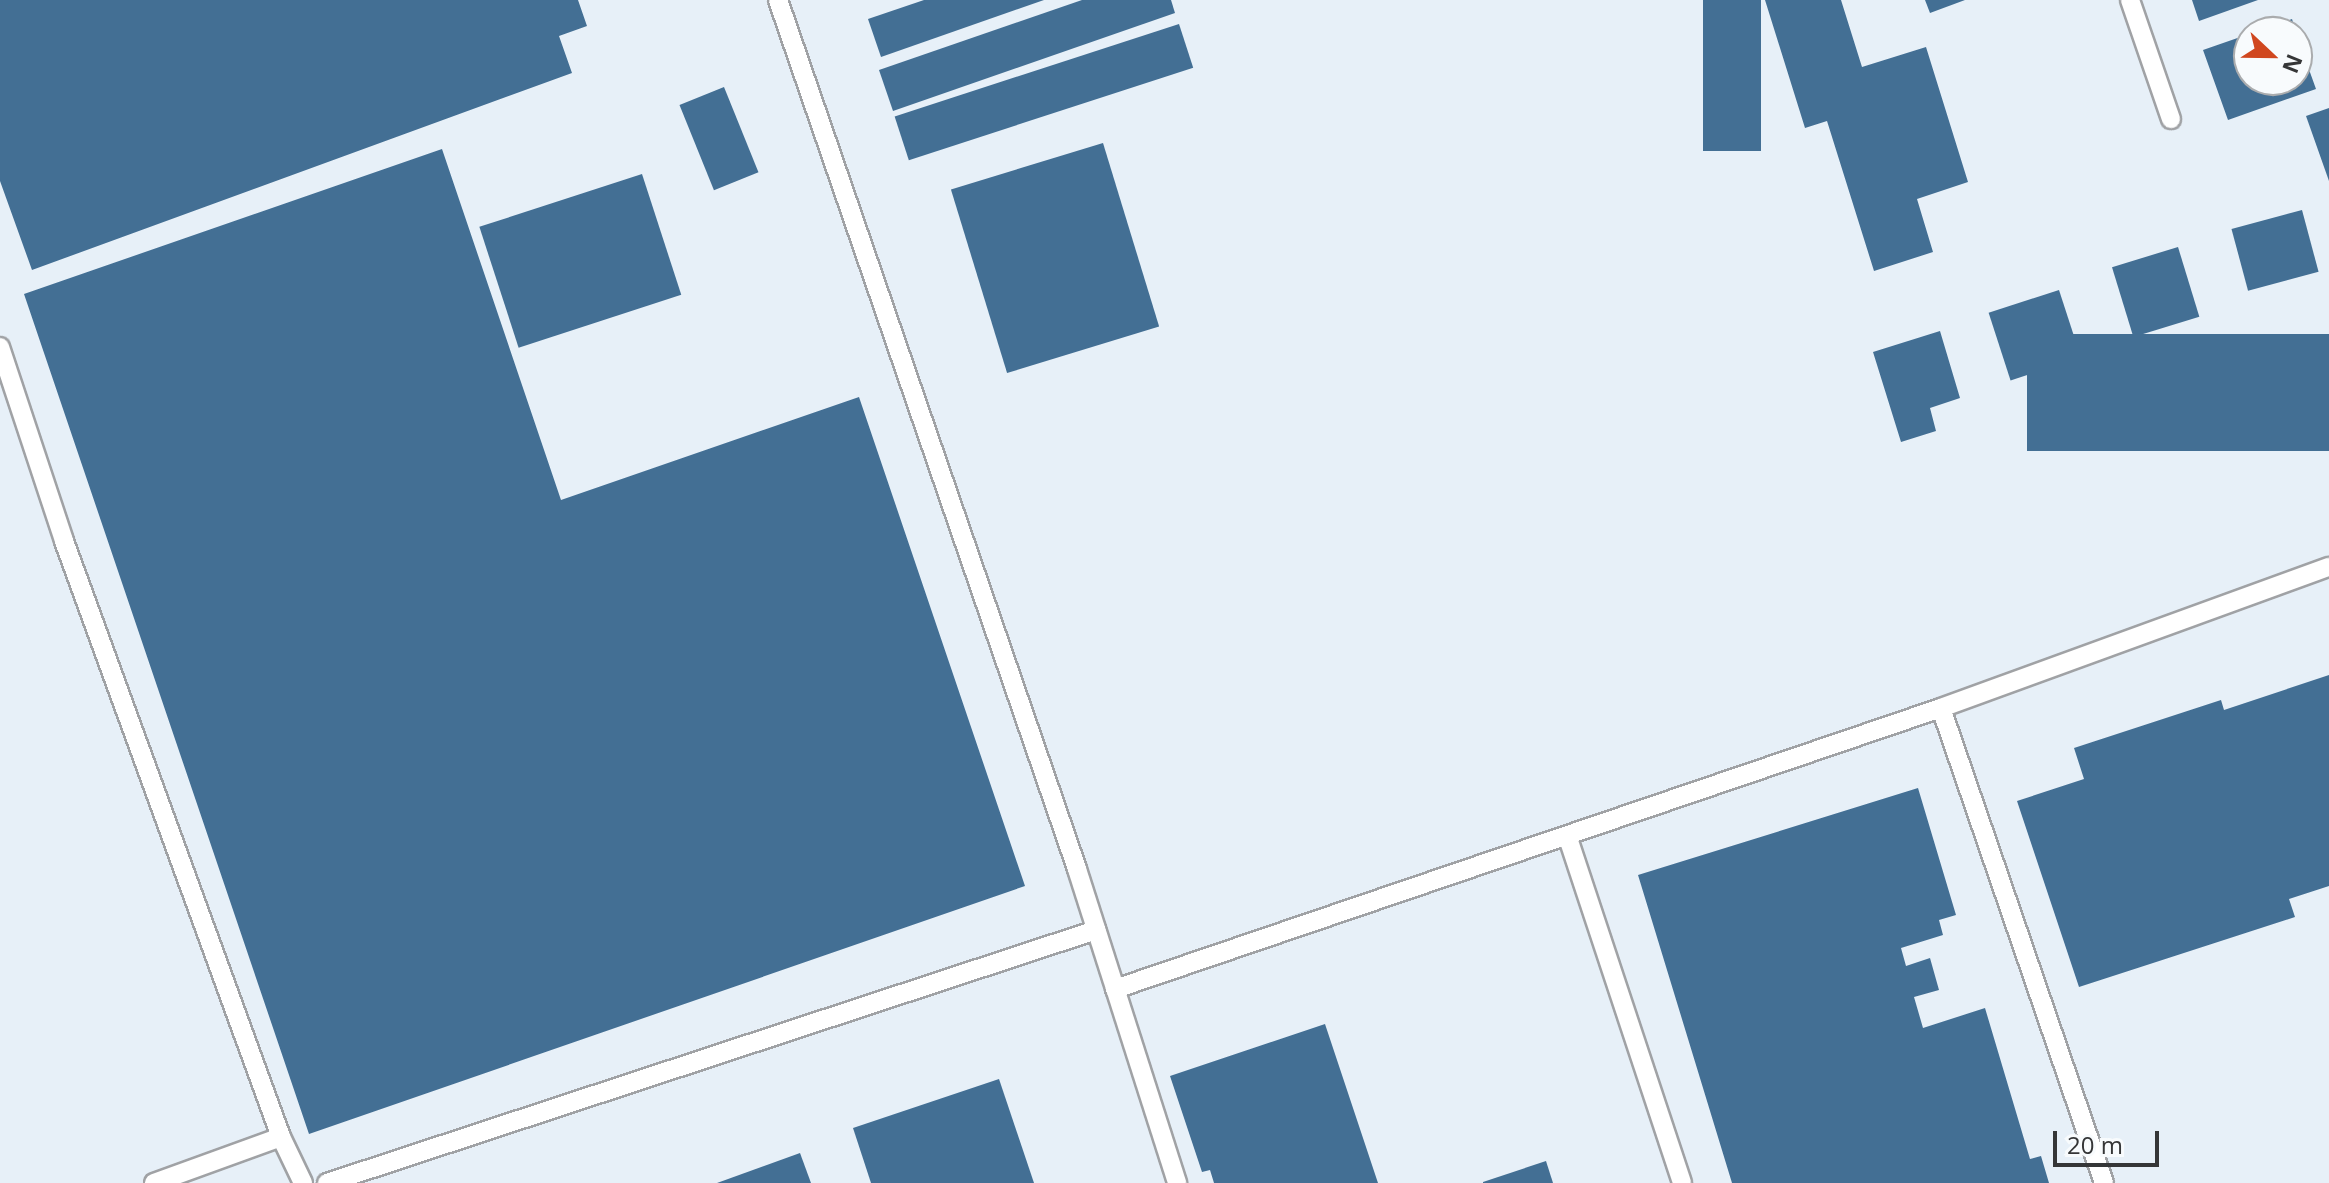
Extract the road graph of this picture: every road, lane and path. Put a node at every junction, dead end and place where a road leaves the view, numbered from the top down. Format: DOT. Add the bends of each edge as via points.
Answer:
graph roads {
  1 [pos="778,0"];
  2 [pos="2130,0"];
  3 [pos="2171,119"];
  4 [pos="0,347"];
  5 [pos="2329,567"];
  6 [pos="1941,708"];
  7 [pos="1568,838"];
  8 [pos="1096,930"];
  9 [pos="1115,989"];
  10 [pos="281,1137"];
  11 [pos="154,1183"];
  12 [pos="303,1183"];
  13 [pos="327,1183"];
  14 [pos="1177,1183"];
  15 [pos="1682,1183"];
  16 [pos="2104,1183"];
  1 -- 8 [label="lane"];
  2 -- 3 [label="lane"];
  4 -- 10 [label="lane" via="64,541"];
  5 -- 6 [label="lane"];
  6 -- 7 [label="lane"];
  6 -- 16 [label="lane"];
  7 -- 9 [label="lane"];
  7 -- 15 [label="lane"];
  8 -- 9 [label="lane"];
  8 -- 13 [label="lane"];
  9 -- 14 [label="lane"];
  10 -- 11 [label="lane"];
  10 -- 12 [label="lane"];
}
